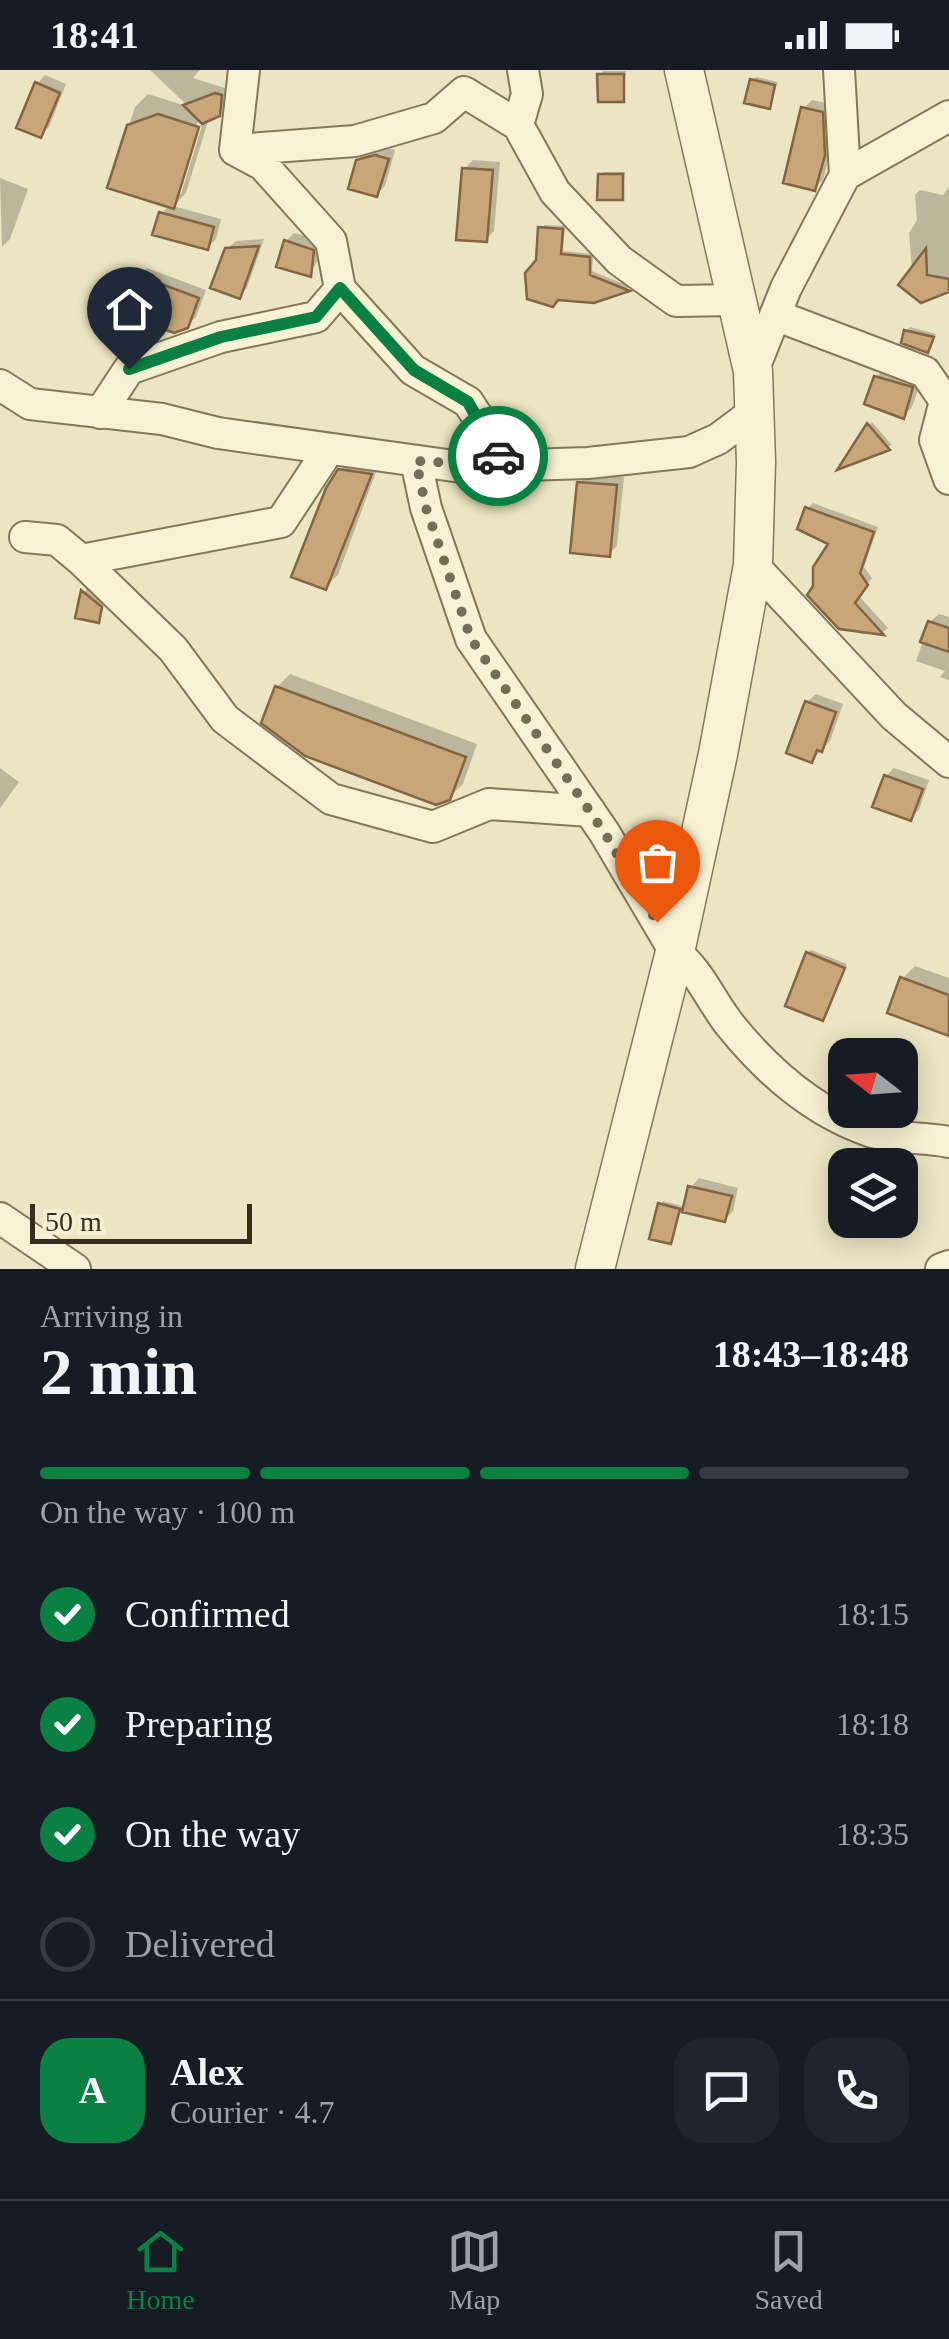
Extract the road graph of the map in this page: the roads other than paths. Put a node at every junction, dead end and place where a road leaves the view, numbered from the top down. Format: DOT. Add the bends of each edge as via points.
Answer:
graph roads {
  1 [pos="244,70"];
  2 [pos="523,70"];
  3 [pos="684,70"];
  4 [pos="838,70"];
  5 [pos="949,116"];
  6 [pos="518,125"];
  7 [pos="235,150"];
  8 [pos="845,174"];
  9 [pos="340,288"];
  10 [pos="736,300"];
  11 [pos="775,314"];
  12 [pos="752,371"];
  13 [pos="0,385"];
  14 [pos="754,412"];
  15 [pos="100,413"];
  16 [pos="329,449"];
  17 [pos="416,461"];
  18 [pos="500,466"];
  19 [pos="949,479"];
  20 [pos="24,537"];
  21 [pos="81,560"];
  22 [pos="753,564"];
  23 [pos="949,762"];
  24 [pos="590,812"];
  25 [pos="674,952"];
  26 [pos="949,1142"];
  27 [pos="0,1218"];
  28 [pos="949,1266"];
  29 [pos="75,1269"];
  30 [pos="595,1269"];
  31 [pos="942,1269"];
  1 -- 7 [label="street"];
  2 -- 6 [label="street" via="527,94"];
  3 -- 10 [label="street"];
  4 -- 8 [label="street"];
  5 -- 8 [label="street"];
  6 -- 7 [label="street" via="464,92 434,118 356,141"];
  6 -- 10 [label="street" via="555,192 619,260 676,301"];
  7 -- 9 [label="street" via="263,165 331,241"];
  8 -- 11 [label="street"];
  9 -- 15 [label="street" via="316,317 221,337 129,369"];
  9 -- 18 [label="street" via="414,370 468,402 496,445"];
  10 -- 12 [label="street"];
  11 -- 12 [label="street"];
  11 -- 19 [label="street" via="925,372 946,400 935,440"];
  12 -- 14 [label="street"];
  13 -- 15 [label="street" via="30,404"];
  14 -- 18 [label="street" via="689,452"];
  14 -- 22 [label="street"];
  15 -- 16 [label="street"];
  16 -- 17 [label="street"];
  16 -- 21 [label="street" via="281,522"];
  17 -- 18 [label="street"];
  17 -- 24 [label="street" via="471,639"];
  20 -- 21 [label="street" via="57,540"];
  21 -- 24 [label="street" via="173,648 224,719 331,800 433,827 488,804"];
  22 -- 23 [label="street" via="894,716"];
  22 -- 25 [label="street"];
  24 -- 25 [label="street"];
  25 -- 26 [label="street" via="692,964 708,997 749,1049 812,1104 875,1133"];
  25 -- 30 [label="street"];
  27 -- 29 [label="street"];
  28 -- 31 [label="street"];
}
